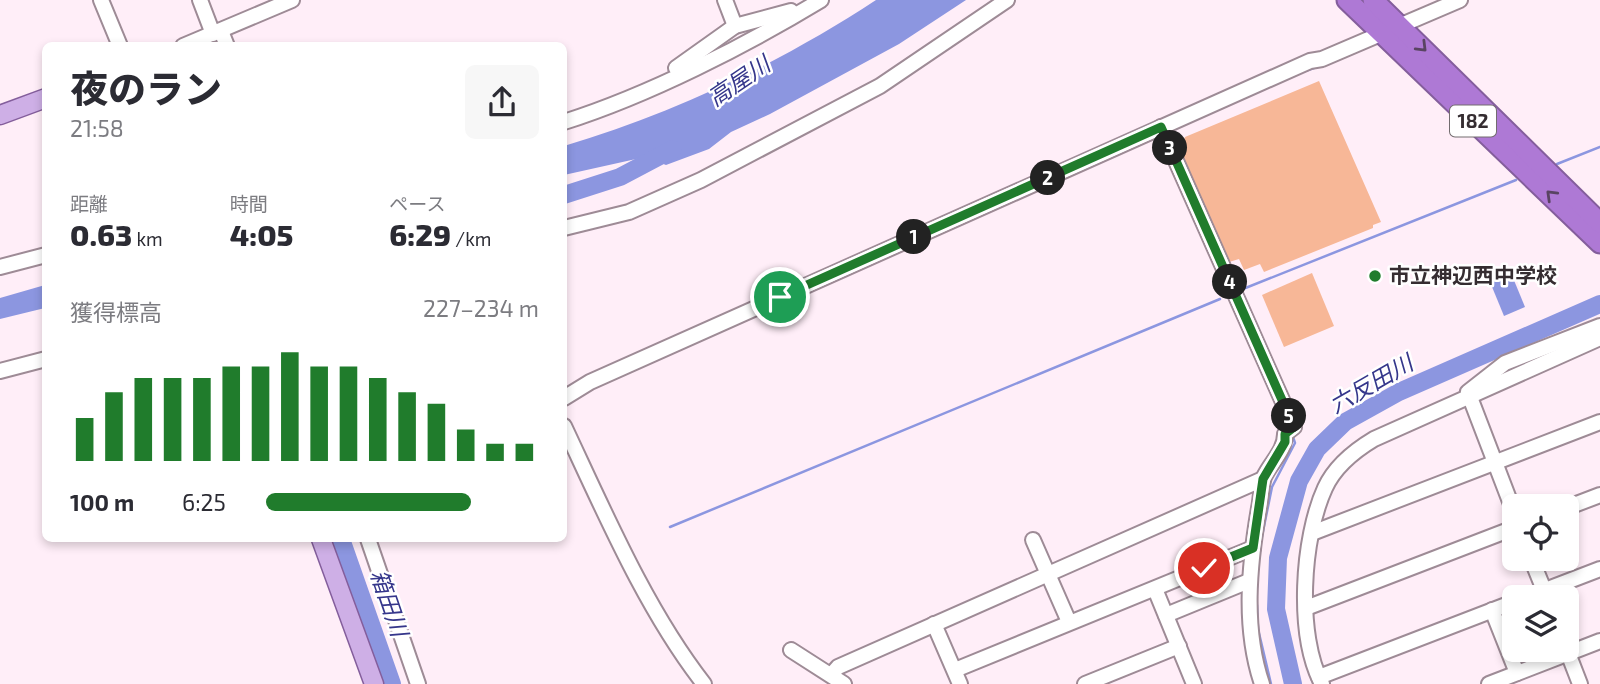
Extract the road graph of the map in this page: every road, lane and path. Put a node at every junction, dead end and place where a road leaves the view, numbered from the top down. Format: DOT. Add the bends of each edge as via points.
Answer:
graph roads {
  1 [pos="101,0"];
  2 [pos="200,0"];
  3 [pos="292,0"];
  4 [pos="725,0"];
  5 [pos="821,0"];
  6 [pos="1007,0"];
  7 [pos="1347,0"];
  8 [pos="1373,0"];
  9 [pos="1460,0"];
  10 [pos="806,9"];
  11 [pos="735,26"];
  12 [pos="1401,26"];
  13 [pos="217,33"];
  14 [pos="1382,34"];
  15 [pos="118,42"];
  16 [pos="193,42"];
  17 [pos="224,42"];
  18 [pos="659,83"];
  19 [pos="42,99"];
  20 [pos="0,115"];
  21 [pos="567,121"];
  22 [pos="1161,127"];
  23 [pos="1600,223"];
  24 [pos="567,227"];
  25 [pos="1600,243"];
  26 [pos="42,256"];
  27 [pos="0,267"];
  28 [pos="1600,326"];
  29 [pos="1600,338"];
  30 [pos="42,360"];
  31 [pos="0,371"];
  32 [pos="1469,395"];
  33 [pos="567,396"];
  34 [pos="1600,422"];
  35 [pos="567,432"];
  36 [pos="1495,463"];
  37 [pos="1263,479"];
  38 [pos="1507,494"];
  39 [pos="1600,495"];
  40 [pos="1579,503"];
  41 [pos="1312,533"];
  42 [pos="1502,533"];
  43 [pos="1034,540"];
  44 [pos="322,542"];
  45 [pos="369,542"];
  46 [pos="1253,548"];
  47 [pos="1599,573"];
  48 [pos="1048,574"];
  49 [pos="1249,581"];
  50 [pos="1560,585"];
  51 [pos="1155,589"];
  52 [pos="1502,606"];
  53 [pos="1306,608"];
  54 [pos="1492,610"];
  55 [pos="1166,615"];
  56 [pos="1069,622"];
  57 [pos="934,624"];
  58 [pos="1600,641"];
  59 [pos="1179,646"];
  60 [pos="1579,649"];
  61 [pos="791,650"];
  62 [pos="1545,662"];
  63 [pos="1571,662"];
  64 [pos="1517,673"];
  65 [pos="831,675"];
  66 [pos="958,677"];
  67 [pos="1320,681"];
  68 [pos="374,684"];
  69 [pos="418,684"];
  70 [pos="704,684"];
  71 [pos="844,684"];
  72 [pos="1085,684"];
  73 [pos="1194,684"];
  74 [pos="1262,684"];
  75 [pos="1489,684"];
  76 [pos="1580,684"];
  1 -- 15 [label="street"];
  2 -- 13 [label="street"];
  3 -- 13 [label="street"];
  4 -- 11 [label="street"];
  5 -- 10 [label="street"];
  6 -- 24 [label="street" via="880,86 713,174 629,212"];
  7 -- 14 [label="highway, 182"];
  8 -- 12 [label="highway, 182"];
  9 -- 12 [label="street"];
  10 -- 11 [label="street"];
  10 -- 18 [label="street"];
  11 -- 18 [label="street"];
  12 -- 14 [label="street"];
  12 -- 23 [label="highway, 182, one-way"];
  13 -- 16 [label="street"];
  13 -- 17 [label="street"];
  14 -- 22 [label="street"];
  25 -- 14 [label="highway, 182, one-way"];
  18 -- 21 [label="street"];
  19 -- 20 [label="main road"];
  22 -- 33 [label="street"];
  22 -- 37 [label="street" via="1294,427 1285,434 1285,442"];
  26 -- 27 [label="street"];
  28 -- 32 [label="street" via="1505,363"];
  29 -- 32 [label="street"];
  30 -- 31 [label="street"];
  32 -- 36 [label="street"];
  32 -- 41 [label="street" via="1355,451 1325,487"];
  34 -- 36 [label="street"];
  35 -- 70 [label="street" via="621,547"];
  36 -- 38 [label="street"];
  36 -- 41 [label="street"];
  37 -- 46 [label="street"];
  37 -- 48 [label="street"];
  39 -- 40 [label="street"];
  41 -- 53 [label="street"];
  42 -- 53 [label="street"];
  43 -- 48 [label="street"];
  44 -- 68 [label="main road"];
  45 -- 69 [label="street"];
  46 -- 49 [label="street"];
  46 -- 51 [label="street"];
  47 -- 50 [label="street"];
  48 -- 56 [label="street"];
  48 -- 57 [label="street"];
  49 -- 55 [label="street"];
  49 -- 74 [label="street"];
  51 -- 55 [label="street"];
  51 -- 56 [label="street"];
  52 -- 54 [label="street"];
  53 -- 67 [label="street" via="1308,641"];
  54 -- 64 [label="street"];
  54 -- 67 [label="street"];
  55 -- 59 [label="street"];
  56 -- 66 [label="street"];
  57 -- 65 [label="street" via="838,667"];
  57 -- 66 [label="street"];
  58 -- 60 [label="street"];
  59 -- 72 [label="street"];
  59 -- 73 [label="street"];
  61 -- 65 [label="street"];
  62 -- 64 [label="street"];
  63 -- 76 [label="street"];
  64 -- 75 [label="street"];
  65 -- 71 [label="street"];
}
